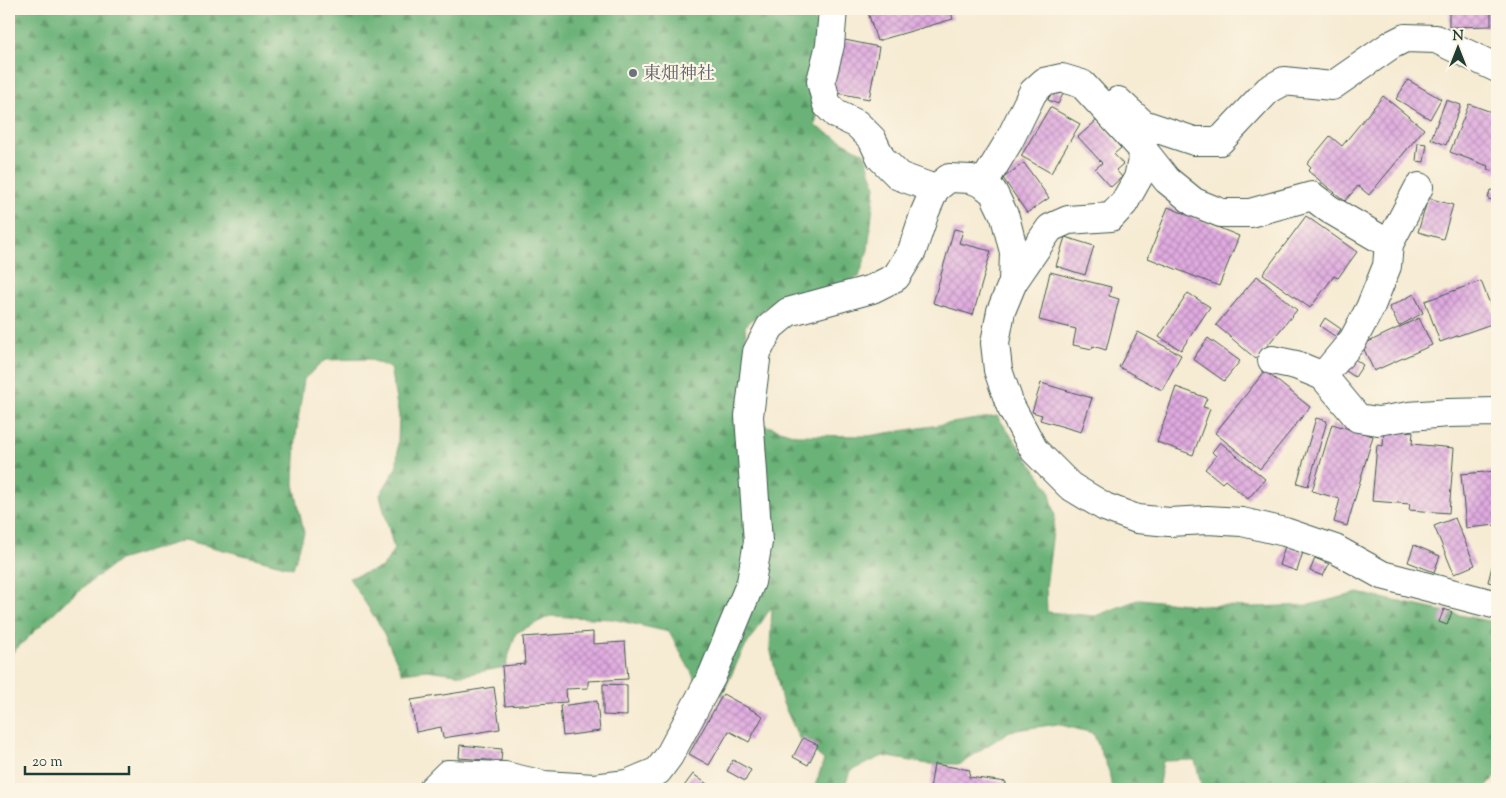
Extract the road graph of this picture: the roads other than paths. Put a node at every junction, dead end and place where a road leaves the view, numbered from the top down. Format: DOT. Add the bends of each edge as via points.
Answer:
graph roads {
  1 [pos="833,9"];
  2 [pos="1497,68"];
  3 [pos="1094,97"];
  4 [pos="1144,151"];
  5 [pos="983,184"];
  6 [pos="1420,187"];
  7 [pos="935,189"];
  8 [pos="1388,244"];
  9 [pos="1013,282"];
  10 [pos="1272,360"];
  11 [pos="1323,376"];
  12 [pos="1497,413"];
  13 [pos="1497,605"];
  14 [pos="669,756"];
  15 [pos="433,789"];
  16 [pos="664,789"];
  1 -- 7 [label="street" via="830,46 821,81 827,105 836,114 857,124 872,140 881,158 899,176"];
  2 -- 3 [label="street" via="1436,39 1405,38 1332,86 1284,81 1268,90 1220,141 1194,141 1143,124 1119,101"];
  3 -- 4 [label="street"];
  3 -- 5 [label="street" via="1082,84 1062,78 1044,82 1033,92"];
  4 -- 8 [label="street" via="1167,180 1194,202 1221,213 1250,213 1312,196"];
  4 -- 9 [label="street" via="1138,178 1124,203 1111,217 1068,220 1050,228"];
  5 -- 7 [label="street" via="971,179 949,178"];
  5 -- 9 [label="street" via="993,192 1005,217 1014,252"];
  6 -- 8 [label="street"];
  7 -- 14 [label="street" via="912,251 896,277 872,289 788,312 770,327 757,352 749,416 758,542 751,582 712,676"];
  8 -- 11 [label="street" via="1387,266 1370,308 1353,340"];
  9 -- 13 [label="street" via="1001,311 995,343 998,370 1010,405 1034,450 1070,486 1105,507 1137,519 1242,522 1285,532 1335,549 1382,575"];
  10 -- 11 [label="street"];
  11 -- 12 [label="street" via="1358,418 1378,421 1441,413"];
  14 -- 15 [label="street" via="658,771 627,784 594,788 544,784 504,776 448,774"];
  14 -- 16 [label="street" via="682,770"];
}
